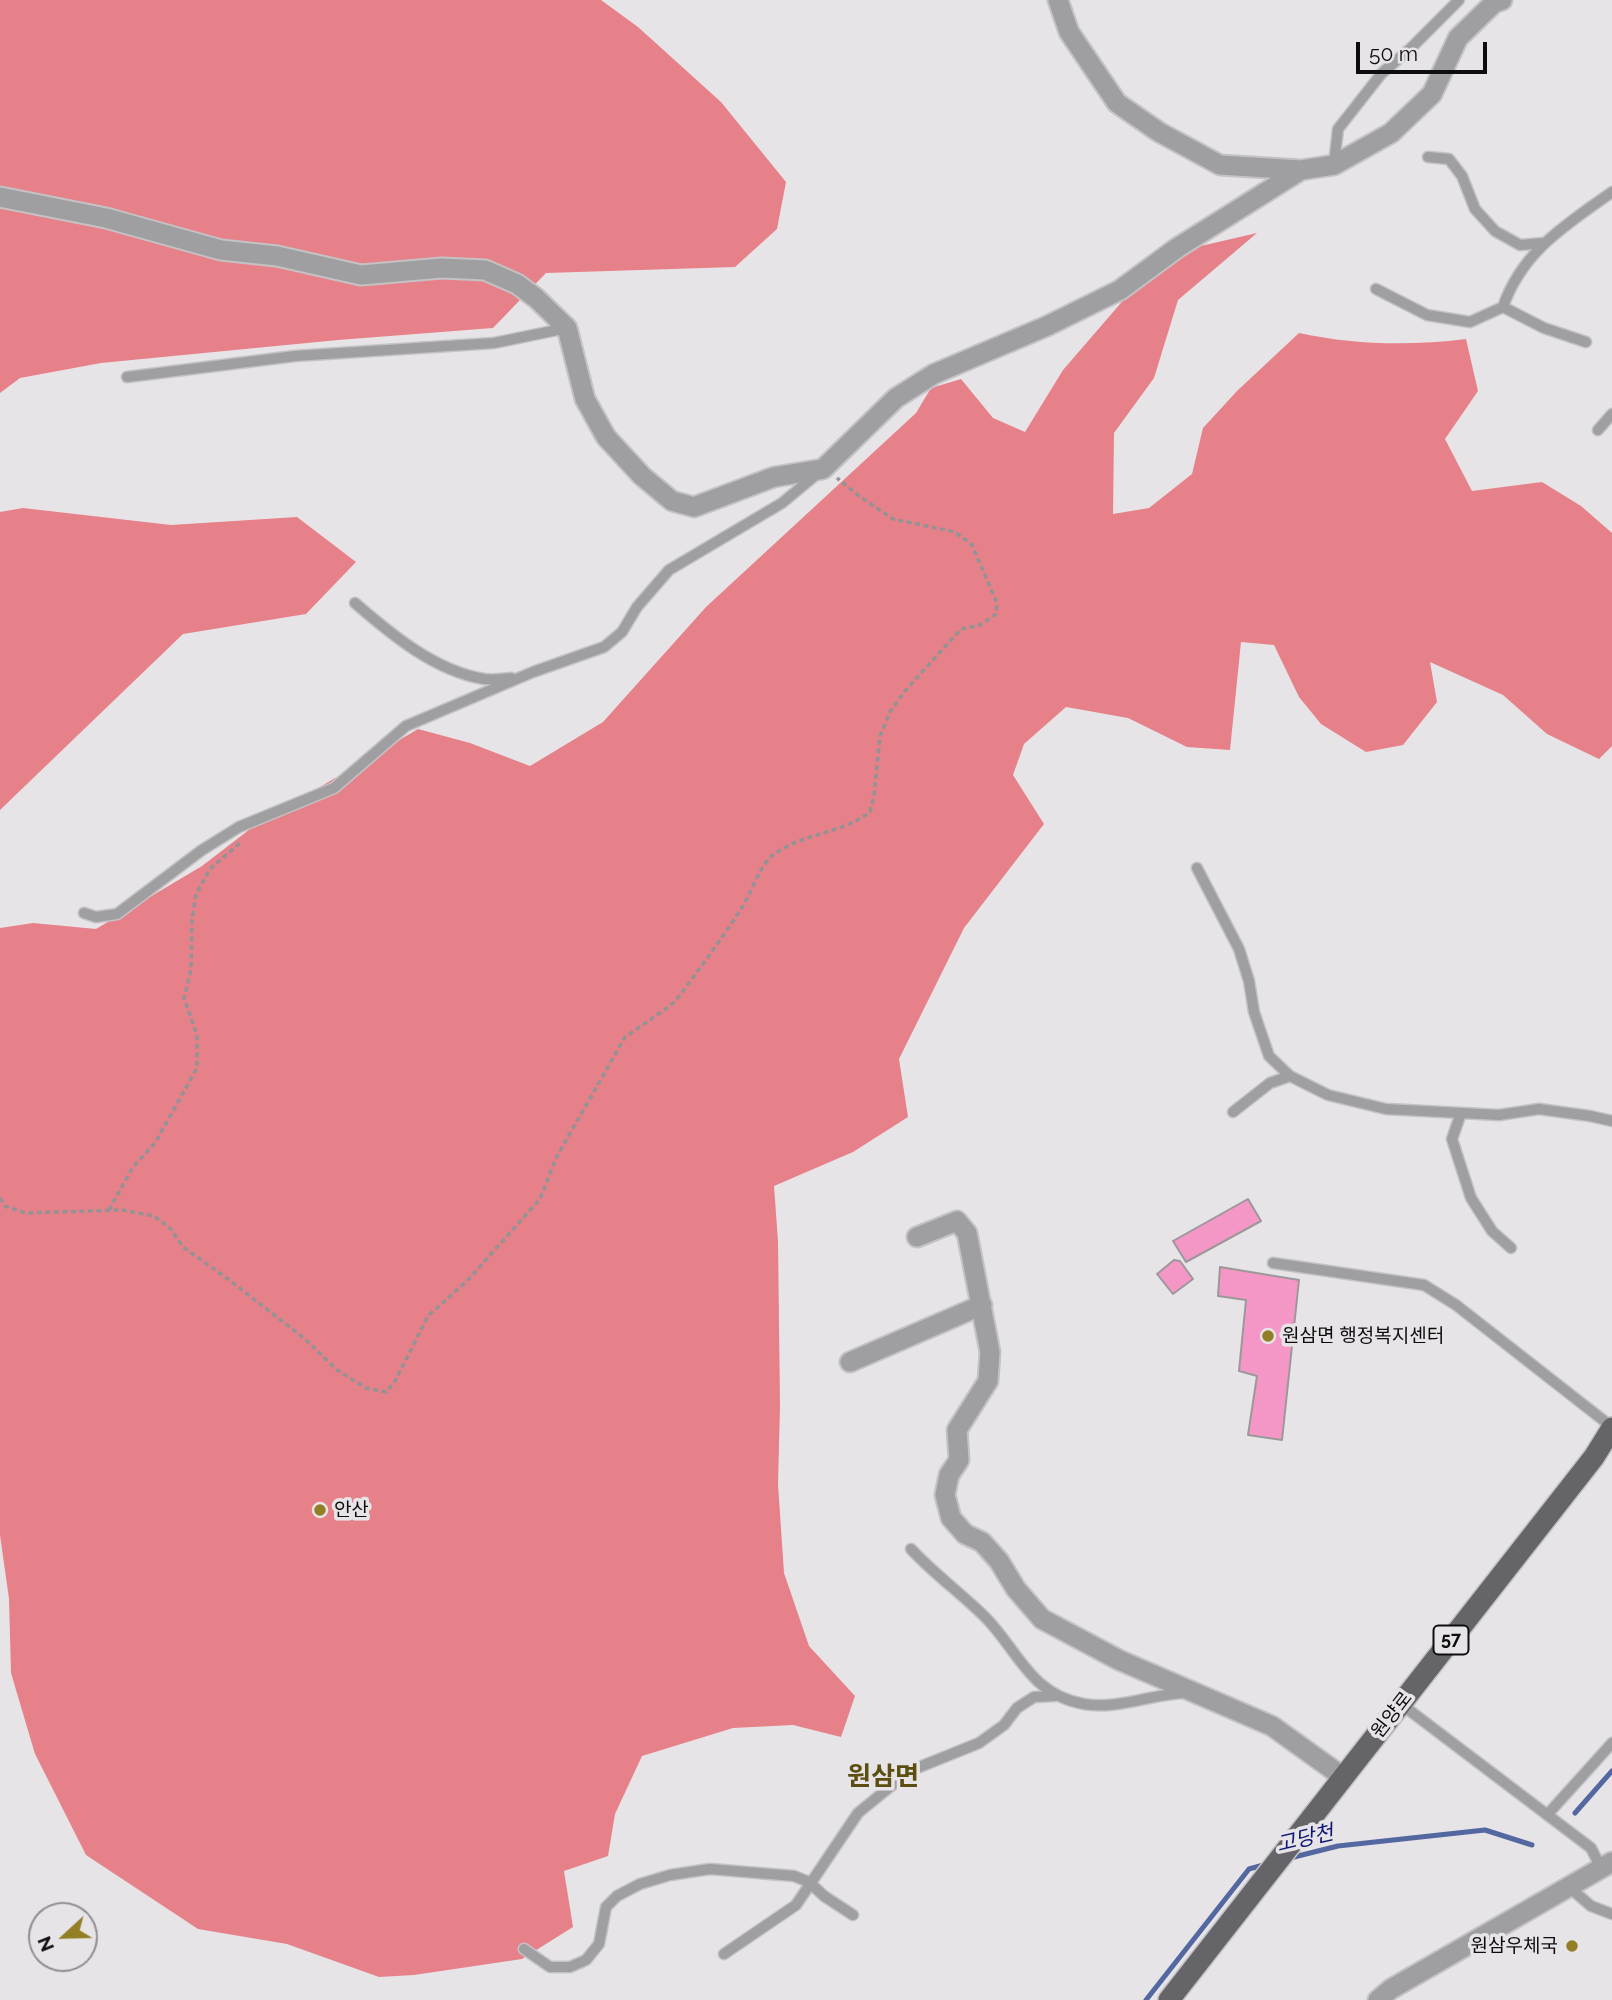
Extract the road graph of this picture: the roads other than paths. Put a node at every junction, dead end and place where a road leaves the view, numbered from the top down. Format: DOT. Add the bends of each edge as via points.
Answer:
graph roads {
  1 [pos="1058,0"];
  2 [pos="1459,0"];
  3 [pos="1502,0"];
  4 [pos="1449,5"];
  5 [pos="1428,157"];
  6 [pos="1334,165"];
  7 [pos="1301,170"];
  8 [pos="1612,192"];
  9 [pos="0,197"];
  10 [pos="1544,243"];
  11 [pos="1376,289"];
  12 [pos="1503,307"];
  13 [pos="567,328"];
  14 [pos="1586,342"];
  15 [pos="127,377"];
  16 [pos="1612,414"];
  17 [pos="1598,430"];
  18 [pos="825,467"];
  19 [pos="355,603"];
  20 [pos="519,678"];
  21 [pos="1197,868"];
  22 [pos="85,913"];
  23 [pos="1290,1076"];
  24 [pos="1233,1112"];
  25 [pos="1461,1113"];
  26 [pos="1612,1121"];
  27 [pos="917,1237"];
  28 [pos="1511,1248"];
  29 [pos="1273,1263"];
  30 [pos="982,1305"];
  31 [pos="850,1362"];
  32 [pos="1612,1428"];
  33 [pos="911,1549"];
  34 [pos="1196,1692"];
  35 [pos="1055,1696"];
  36 [pos="1400,1703"];
  37 [pos="1612,1743"];
  38 [pos="1343,1777"];
  39 [pos="1547,1815"];
  40 [pos="1606,1865"];
  41 [pos="810,1882"];
  42 [pos="1569,1887"];
  43 [pos="1612,1914"];
  44 [pos="853,1915"];
  45 [pos="524,1949"];
  46 [pos="724,1954"];
  47 [pos="1169,2000"];
  48 [pos="1378,2000"];
  1 -- 7 [label="street" via="1069,32 1117,103 1220,165"];
  2 -- 4 [label="lane"];
  3 -- 6 [label="street" via="1458,38 1432,94 1391,134"];
  4 -- 6 [label="lane" via="1382,73 1338,129"];
  5 -- 10 [label="lane" via="1449,159 1462,176 1475,209 1495,231 1520,245"];
  6 -- 7 [label="street"];
  7 -- 18 [label="street" via="1177,248 1120,290 934,374 896,398"];
  8 -- 10 [label="lane"];
  9 -- 13 [label="street" via="106,218 221,250 277,256 361,275 442,268 485,270 517,284"];
  10 -- 12 [label="lane" via="1525,264"];
  11 -- 12 [label="lane" via="1427,315 1471,322"];
  12 -- 14 [label="lane"];
  13 -- 15 [label="lane" via="494,343 295,356"];
  13 -- 18 [label="street" via="585,399 606,437 672,501 694,507 775,477"];
  16 -- 17 [label="lane"];
  18 -- 20 [label="lane" via="782,503 669,570 622,632 604,647"];
  19 -- 20 [label="lane" via="448,669 486,680"];
  20 -- 22 [label="lane" via="406,726 334,788 246,824 202,849 117,914 96,917"];
  21 -- 23 [label="lane" via="1239,949 1269,1056"];
  23 -- 24 [label="lane" via="1270,1083"];
  23 -- 25 [label="lane" via="1328,1095 1386,1109"];
  25 -- 26 [label="lane" via="1499,1115 1539,1109"];
  25 -- 28 [label="lane" via="1452,1139 1471,1198 1492,1231"];
  27 -- 30 [label="street" via="957,1221 967,1233"];
  29 -- 32 [label="lane" via="1424,1285 1457,1305"];
  30 -- 31 [label="street"];
  30 -- 34 [label="street" via="990,1352 988,1381 957,1430 959,1460 949,1475 945,1495 951,1518 965,1534 982,1542 1042,1619 1119,1660"];
  32 -- 36 [label="main road, 원양로 / 57"];
  33 -- 35 [label="lane" via="987,1619 1033,1678"];
  34 -- 35 [label="lane" via="1107,1705 1085,1705"];
  34 -- 38 [label="street" via="1272,1726"];
  35 -- 41 [label="lane" via="1034,1697 979,1742 896,1782 858,1813"];
  36 -- 38 [label="main road, 원양로 / 57"];
  36 -- 39 [label="lane"];
  37 -- 39 [label="lane"];
  38 -- 47 [label="main road, 원양로 / 57"];
  39 -- 40 [label="lane"];
  40 -- 42 [label="street"];
  41 -- 44 [label="lane"];
  41 -- 45 [label="lane" via="794,1876 710,1869 670,1875 640,1884 606,1907 599,1944 586,1960 570,1967 550,1967"];
  41 -- 46 [label="lane" via="796,1905"];
  42 -- 43 [label="lane" via="1591,1906"];
  42 -- 48 [label="street"];
}
